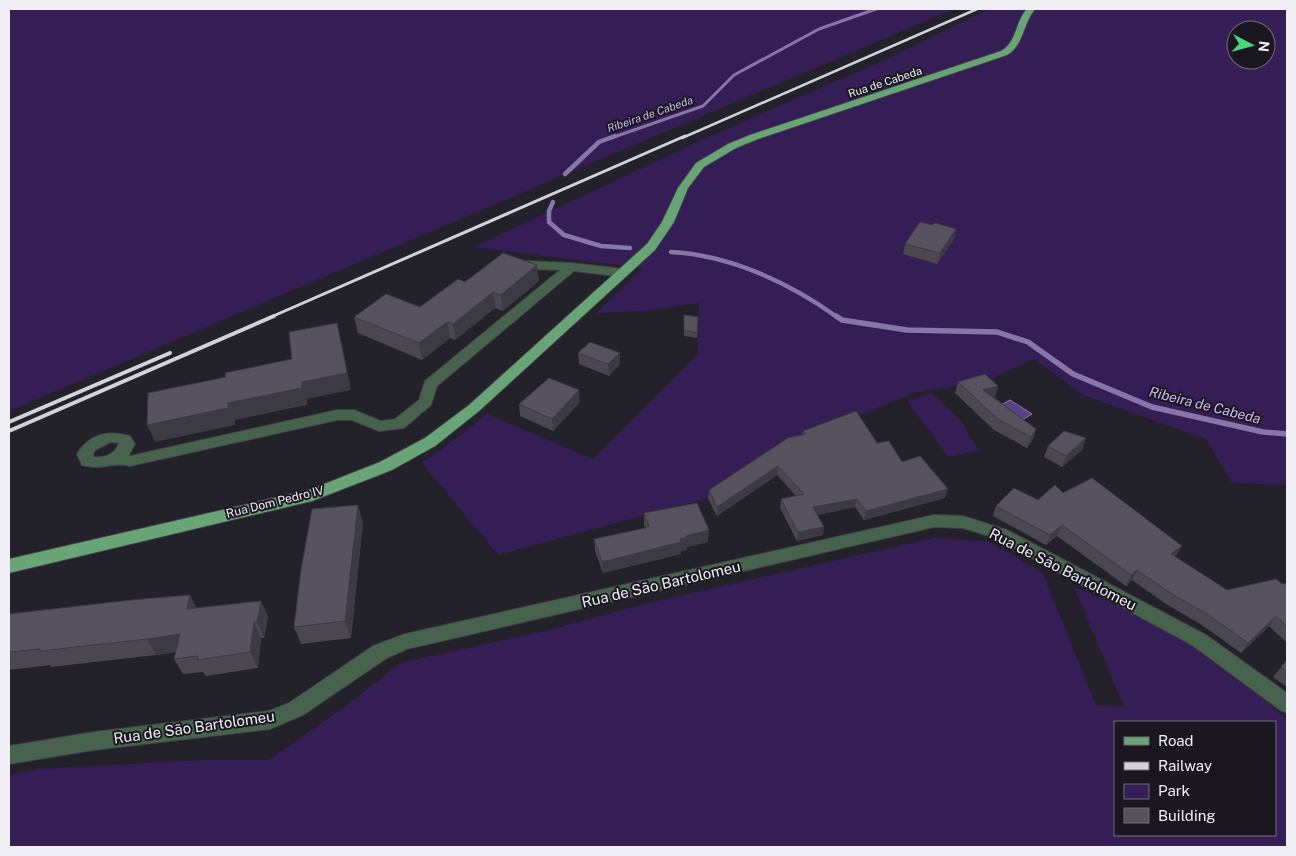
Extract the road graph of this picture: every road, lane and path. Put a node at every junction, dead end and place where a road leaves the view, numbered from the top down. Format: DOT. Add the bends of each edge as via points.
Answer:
graph roads {
  1 [pos="1031,9"];
  2 [pos="1038,9"];
  3 [pos="1024,17"];
  4 [pos="732,146"];
  5 [pos="506,263"];
  6 [pos="571,267"];
  7 [pos="624,273"];
  8 [pos="117,457"];
  9 [pos="9,566"];
  10 [pos="1287,704"];
  11 [pos="9,755"];
  1 -- 3 [label="main road, Rua de Cabeda"];
  2 -- 3 [label="main road"];
  3 -- 4 [label="main road, Rua de Cabeda" via="1014,44 996,56"];
  4 -- 7 [label="main road, Rua Dom Pedro IV" via="700,165 689,177 668,222 651,247"];
  5 -- 6 [label="street" via="523,268 528,265"];
  6 -- 7 [label="street"];
  6 -- 8 [label="street" via="430,384 426,402 399,424 379,426 354,415 338,415 130,461"];
  7 -- 9 [label="main road, Rua Dom Pedro IV" via="474,408 430,442 386,466 312,495"];
  10 -- 11 [label="street, Rua de São Bartolomeu" via="1199,640 1001,534 963,522 934,521 399,644 352,669 296,709 270,720 94,741"];
}
